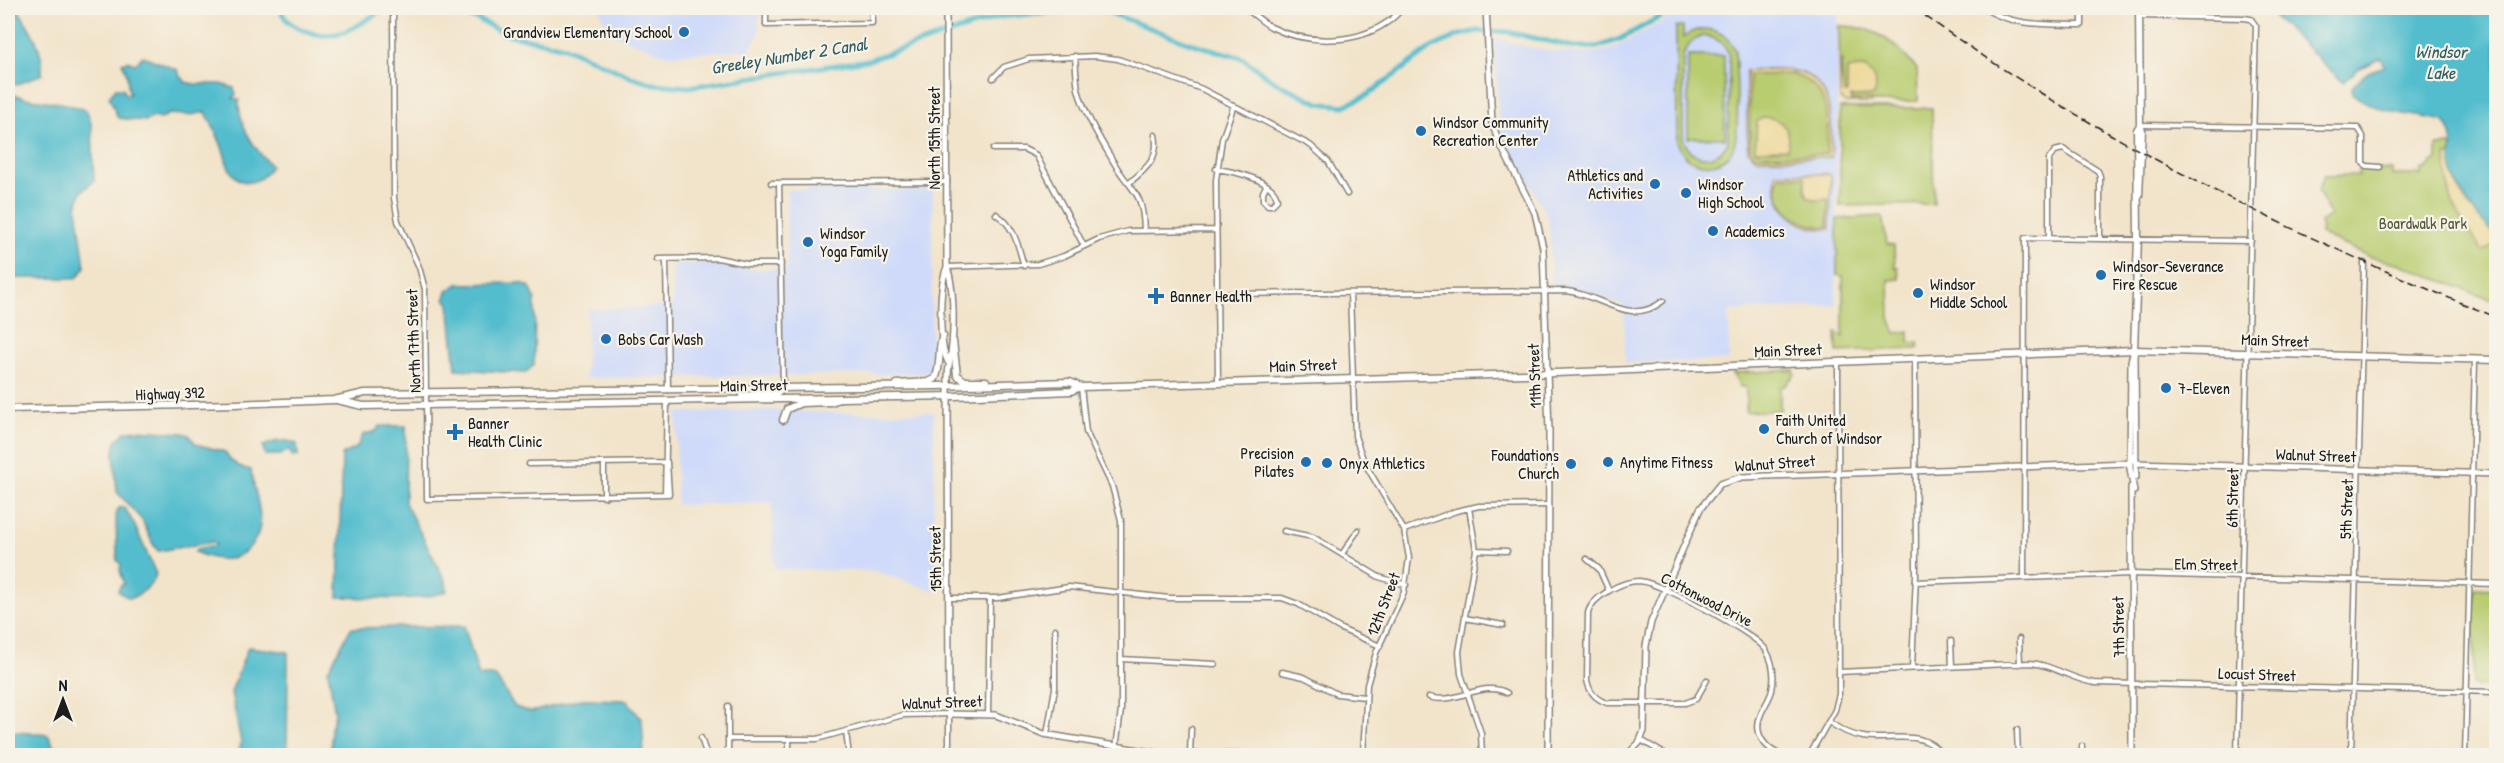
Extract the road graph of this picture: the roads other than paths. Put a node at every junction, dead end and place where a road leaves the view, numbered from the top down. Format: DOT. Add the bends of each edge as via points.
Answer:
graph roads {
  1 [pos="393,8"];
  2 [pos="766,8"];
  3 [pos="872,8"];
  4 [pos="946,8"];
  5 [pos="1245,8"];
  6 [pos="1403,8"];
  7 [pos="1486,8"];
  8 [pos="1984,8"];
  9 [pos="2082,8"];
  10 [pos="2139,8"];
  11 [pos="2139,16"];
  12 [pos="1075,56"];
  13 [pos="993,78"];
  14 [pos="1234,105"];
  15 [pos="2140,125"];
  16 [pos="2253,127"];
  17 [pos="1155,135"];
  18 [pos="993,149"];
  19 [pos="2380,167"];
  20 [pos="1216,169"];
  21 [pos="948,182"];
  22 [pos="771,183"];
  23 [pos="779,183"];
  24 [pos="1129,183"];
  25 [pos="1266,186"];
  26 [pos="1347,194"];
  27 [pos="996,214"];
  28 [pos="1216,230"];
  29 [pos="1144,231"];
  30 [pos="2049,238"];
  31 [pos="2100,238"];
  32 [pos="2138,238"];
  33 [pos="2251,241"];
  34 [pos="1084,246"];
  35 [pos="658,259"];
  36 [pos="666,259"];
  37 [pos="2364,263"];
  38 [pos="781,264"];
  39 [pos="1024,266"];
  40 [pos="947,267"];
  41 [pos="1545,291"];
  42 [pos="1350,293"];
  43 [pos="1217,294"];
  44 [pos="942,299"];
  45 [pos="951,300"];
  46 [pos="1663,301"];
  47 [pos="943,336"];
  48 [pos="953,341"];
  49 [pos="2134,350"];
  50 [pos="2248,353"];
  51 [pos="2024,354"];
  52 [pos="2362,356"];
  53 [pos="1915,359"];
  54 [pos="2475,359"];
  55 [pos="2496,360"];
  56 [pos="948,362"];
  57 [pos="1838,362"];
  58 [pos="1548,373"];
  59 [pos="1352,377"];
  60 [pos="1218,381"];
  61 [pos="1013,384"];
  62 [pos="948,386"];
  63 [pos="884,387"];
  64 [pos="1081,387"];
  65 [pos="783,388"];
  66 [pos="843,388"];
  67 [pos="718,389"];
  68 [pos="668,390"];
  69 [pos="427,393"];
  70 [pos="948,396"];
  71 [pos="781,398"];
  72 [pos="844,398"];
  73 [pos="736,399"];
  74 [pos="334,400"];
  75 [pos="596,400"];
  76 [pos="667,400"];
  77 [pos="427,405"];
  78 [pos="8,409"];
  79 [pos="783,420"];
  80 [pos="667,462"];
  81 [pos="604,463"];
  82 [pos="2132,463"];
  83 [pos="529,464"];
  84 [pos="2244,466"];
  85 [pos="2024,467"];
  86 [pos="2359,470"];
  87 [pos="1915,471"];
  88 [pos="1839,472"];
  89 [pos="2473,473"];
  90 [pos="2496,474"];
  91 [pos="604,497"];
  92 [pos="2132,499"];
  93 [pos="1549,505"];
  94 [pos="1468,508"];
  95 [pos="1358,530"];
  96 [pos="1404,530"];
  97 [pos="1284,531"];
  98 [pos="1476,550"];
  99 [pos="1507,551"];
  100 [pos="1342,554"];
  101 [pos="1587,559"];
  102 [pos="2131,574"];
  103 [pos="2242,577"];
  104 [pos="2024,578"];
  105 [pos="2356,579"];
  106 [pos="1915,582"];
  107 [pos="2469,583"];
  108 [pos="2496,584"];
  109 [pos="1406,585"];
  110 [pos="1665,590"];
  111 [pos="1609,591"];
  112 [pos="1121,592"];
  113 [pos="949,598"];
  114 [pos="990,599"];
  115 [pos="1465,618"];
  116 [pos="1503,625"];
  117 [pos="1055,629"];
  118 [pos="2019,639"];
  119 [pos="1951,641"];
  120 [pos="1380,646"];
  121 [pos="1121,659"];
  122 [pos="1215,664"];
  123 [pos="2020,664"];
  124 [pos="1952,666"];
  125 [pos="1912,668"];
  126 [pos="1282,672"];
  127 [pos="1839,672"];
  128 [pos="1707,680"];
  129 [pos="2132,682"];
  130 [pos="2239,685"];
  131 [pos="2353,688"];
  132 [pos="2466,691"];
  133 [pos="2496,692"];
  134 [pos="1507,693"];
  135 [pos="1468,694"];
  136 [pos="1365,697"];
  137 [pos="1429,697"];
  138 [pos="1646,703"];
  139 [pos="728,705"];
  140 [pos="950,714"];
  141 [pos="988,714"];
  142 [pos="1829,722"];
  143 [pos="1191,729"];
  144 [pos="2017,730"];
  145 [pos="846,732"];
  146 [pos="1047,734"];
  147 [pos="701,738"];
  148 [pos="728,739"];
  149 [pos="789,739"];
  150 [pos="1641,740"];
  151 [pos="1116,746"];
  152 [pos="2082,746"];
  153 [pos="1190,754"];
  154 [pos="1217,755"];
  155 [pos="1284,755"];
  156 [pos="1364,755"];
  157 [pos="707,756"];
  158 [pos="728,756"];
  159 [pos="789,756"];
  160 [pos="849,756"];
  161 [pos="946,756"];
  162 [pos="1114,756"];
  163 [pos="1373,756"];
  164 [pos="1482,756"];
  165 [pos="1548,756"];
  166 [pos="1626,756"];
  167 [pos="1668,756"];
  168 [pos="1784,756"];
  169 [pos="1809,756"];
  170 [pos="1942,756"];
  171 [pos="2018,756"];
  172 [pos="2082,756"];
  173 [pos="2132,756"];
  174 [pos="2237,756"];
  175 [pos="2351,756"];
  176 [pos="2465,756"];
  1 -- 69 [label="street, North 17th Street" via="394,198 398,221 425,289"];
  2 -- 3 [label="street" via="766,25 872,23"];
  4 -- 21 [label="street, North 15th Street"];
  5 -- 6 [label="street" via="1269,26 1291,35 1328,40 1386,24"];
  7 -- 41 [label="street, 11th Street" via="1492,123 1535,213 1542,236"];
  8 -- 9 [label="street" via="1996,16 2027,24 2082,25"];
  10 -- 11 [label="main road, 7th Street"];
  11 -- 15 [label="main road, 7th Street"];
  11 -- 16 [label="street, 6th Street" via="2254,21"];
  12 -- 13 [label="street" via="1025,60 1004,67"];
  12 -- 14 [label="street" via="1118,59 1202,88"];
  12 -- 24 [label="street" via="1083,102 1112,160"];
  14 -- 20 [label="street"];
  14 -- 26 [label="street" via="1316,150 1332,166"];
  15 -- 16 [label="street"];
  15 -- 32 [label="main road, 7th Street"];
  16 -- 19 [label="street" via="2358,128 2363,136 2363,161 2367,166"];
  16 -- 33 [label="street, 6th Street"];
  17 -- 24 [label="street" via="1154,157"];
  18 -- 34 [label="street" via="1024,149 1036,155"];
  20 -- 25 [label="street" via="1237,172"];
  20 -- 28 [label="street"];
  21 -- 23 [label="street"];
  21 -- 40 [label="street, North 15th Street"];
  22 -- 23 [label="street"];
  23 -- 38 [label="street"];
  24 -- 29 [label="street" via="1143,205"];
  25 -- 25 [label="street" via="1277,195 1272,205 1263,200"];
  27 -- 39 [label="street" via="1012,230"];
  28 -- 29 [label="street"];
  28 -- 43 [label="street"];
  29 -- 34 [label="street" via="1112,235"];
  30 -- 31 [label="street"];
  30 -- 31 [label="street" via="2049,159 2055,150 2063,149 2098,171"];
  30 -- 51 [label="street" via="2025,238"];
  31 -- 32 [label="street"];
  32 -- 33 [label="street"];
  32 -- 49 [label="main road, 7th Street"];
  33 -- 50 [label="street, 6th Street"];
  34 -- 39 [label="street" via="1055,259"];
  35 -- 36 [label="street"];
  36 -- 38 [label="street" via="718,258 747,264"];
  36 -- 68 [label="street"];
  37 -- 52 [label="street, 5th Street"];
  38 -- 65 [label="street"];
  39 -- 40 [label="street"];
  40 -- 44 [label="street, North 15th Street" via="942,278"];
  40 -- 45 [label="street, North 15th Street"];
  41 -- 42 [label="street"];
  41 -- 46 [label="street" via="1585,294 1631,312 1652,309"];
  41 -- 58 [label="street, 11th Street"];
  42 -- 43 [label="street"];
  42 -- 59 [label="street, 12th Street"];
  43 -- 60 [label="street"];
  44 -- 47 [label="street, 15th Street"];
  45 -- 48 [label="street, 15th Street"];
  47 -- 56 [label="street, 15th Street"];
  47 -- 63 [label="main road" via="935,379"];
  48 -- 56 [label="street, 15th Street"];
  48 -- 61 [label="main road" via="955,372 962,380"];
  49 -- 50 [label="main road, Main Street"];
  49 -- 51 [label="main road, Main Street"];
  49 -- 82 [label="street, 7th Street"];
  49 -- 82 [label="street, 7th Street"];
  50 -- 52 [label="main road, Main Street"];
  50 -- 84 [label="street, 6th Street"];
  51 -- 53 [label="main road, Main Street"];
  51 -- 85 [label="street"];
  52 -- 54 [label="main road, Main Street"];
  52 -- 86 [label="street, 5th Street"];
  53 -- 57 [label="main road, Main Street"];
  53 -- 87 [label="street"];
  54 -- 55 [label="main road, Main Street"];
  54 -- 89 [label="street"];
  56 -- 62 [label="street, 15th Street"];
  57 -- 58 [label="main road, Main Street"];
  57 -- 88 [label="street"];
  58 -- 59 [label="main road, Main Street"];
  58 -- 93 [label="street, 11th Street"];
  59 -- 60 [label="main road, Main Street"];
  59 -- 96 [label="street, 12th Street" via="1355,436 1360,452"];
  60 -- 64 [label="main road, Main Street"];
  61 -- 62 [label="main road, Main Street"];
  61 -- 64 [label="main road, Main Street" via="1070,382"];
  62 -- 63 [label="main road, Main Street"];
  62 -- 70 [label="street, 15th Street"];
  63 -- 66 [label="main road, Main Street"];
  64 -- 70 [label="main road, Main Street" via="1071,392"];
  64 -- 112 [label="street" via="1086,432 1119,510"];
  65 -- 66 [label="main road, Main Street"];
  65 -- 67 [label="main road, Main Street"];
  65 -- 73 [label="main road" via="778,393 745,394"];
  66 -- 71 [label="main road" via="787,393"];
  67 -- 68 [label="main road, Main Street"];
  67 -- 76 [label="main road" via="677,394"];
  68 -- 69 [label="main road, Main Street"];
  68 -- 75 [label="main road" via="656,396"];
  69 -- 74 [label="main road, Highway 392" via="365,393"];
  69 -- 77 [label="street, North 17th Street"];
  70 -- 72 [label="main road, Main Street"];
  70 -- 113 [label="street, 15th Street"];
  71 -- 72 [label="main road, Main Street"];
  71 -- 73 [label="main road, Main Street"];
  72 -- 79 [label="main road" via="795,404 787,409"];
  73 -- 76 [label="main road, Main Street"];
  74 -- 77 [label="main road, Highway 392" via="363,406"];
  74 -- 78 [label="main road, Highway 392"];
  75 -- 76 [label="main road, Main Street"];
  75 -- 77 [label="main road, Main Street"];
  76 -- 80 [label="street"];
  77 -- 91 [label="street, North 17th Street" via="427,499"];
  80 -- 81 [label="street"];
  80 -- 91 [label="street" via="667,494"];
  81 -- 83 [label="street"];
  81 -- 91 [label="street"];
  82 -- 84 [label="street, Walnut Street"];
  82 -- 85 [label="street, Walnut Street"];
  82 -- 92 [label="street, 7th Street"];
  82 -- 92 [label="street, 7th Street"];
  84 -- 86 [label="street, Walnut Street"];
  84 -- 103 [label="street, 6th Street"];
  85 -- 87 [label="street, Walnut Street"];
  85 -- 104 [label="street"];
  86 -- 89 [label="street, Walnut Street"];
  86 -- 105 [label="street, 5th Street"];
  87 -- 88 [label="street, Walnut Street"];
  87 -- 106 [label="street"];
  88 -- 110 [label="street, Walnut Street" via="1742,477 1720,484 1700,509"];
  88 -- 127 [label="street"];
  89 -- 90 [label="street, Walnut Street"];
  89 -- 107 [label="street"];
  92 -- 102 [label="street, 7th Street"];
  93 -- 94 [label="street"];
  93 -- 165 [label="street, 11th Street"];
  94 -- 96 [label="street"];
  94 -- 98 [label="street"];
  95 -- 100 [label="street"];
  96 -- 109 [label="street, 12th Street" via="1409,558"];
  97 -- 100 [label="street" via="1313,537"];
  98 -- 99 [label="street"];
  98 -- 115 [label="street"];
  100 -- 109 [label="street" via="1379,577"];
  101 -- 111 [label="street" via="1599,569"];
  102 -- 103 [label="street, Elm Street"];
  102 -- 104 [label="street, Elm Street"];
  102 -- 129 [label="street, 7th Street"];
  103 -- 105 [label="street, Elm Street"];
  103 -- 130 [label="street, 6th Street"];
  104 -- 106 [label="street, Elm Street"];
  105 -- 107 [label="street, Elm Street"];
  105 -- 131 [label="street, 5th Street"];
  106 -- 125 [label="street"];
  107 -- 108 [label="street, Elm Street"];
  107 -- 132 [label="street"];
  109 -- 120 [label="street, 12th Street"];
  110 -- 111 [label="street, Cottonwood Drive" via="1640,581"];
  110 -- 138 [label="street, Walnut Street" via="1647,637"];
  110 -- 168 [label="street, Cottonwood Drive" via="1748,633 1764,647 1772,663 1774,681 1759,717 1758,732 1767,747"];
  111 -- 138 [label="street, Cottonwood Drive" via="1596,598 1588,610 1588,685 1592,695 1601,701"];
  112 -- 114 [label="street" via="1060,587"];
  112 -- 120 [label="street" via="1286,599"];
  112 -- 121 [label="street"];
  113 -- 114 [label="street"];
  113 -- 140 [label="street, 15th Street"];
  114 -- 141 [label="street"];
  115 -- 116 [label="street"];
  115 -- 135 [label="street" via="1459,666"];
  117 -- 146 [label="street" via="1054,688"];
  118 -- 123 [label="street"];
  119 -- 124 [label="street"];
  120 -- 136 [label="street, 12th Street"];
  121 -- 122 [label="street"];
  121 -- 151 [label="street"];
  123 -- 124 [label="street, Locust Street"];
  123 -- 129 [label="street, Locust Street" via="2043,665 2087,682"];
  124 -- 125 [label="street, Locust Street"];
  125 -- 127 [label="street, Locust Street"];
  126 -- 136 [label="street" via="1304,677 1337,694"];
  127 -- 142 [label="street" via="1838,702"];
  128 -- 138 [label="street, Cottonwood Drive" via="1691,702"];
  129 -- 130 [label="street, Locust Street"];
  129 -- 173 [label="street, 7th Street"];
  130 -- 131 [label="street, Locust Street"];
  130 -- 174 [label="street, 6th Street"];
  131 -- 132 [label="street, Locust Street"];
  131 -- 175 [label="street, 5th Street"];
  132 -- 133 [label="street, Locust Street"];
  132 -- 176 [label="street"];
  134 -- 135 [label="street" via="1494,689"];
  135 -- 137 [label="street" via="1444,700"];
  135 -- 164 [label="street" via="1481,733"];
  136 -- 156 [label="street, 12th Street"];
  138 -- 150 [label="street, Walnut Street"];
  139 -- 148 [label="street"];
  140 -- 141 [label="street, Walnut Street"];
  140 -- 145 [label="street, Walnut Street" via="903,715"];
  140 -- 161 [label="street, 15th Street"];
  141 -- 146 [label="street, Walnut Street"];
  142 -- 169 [label="street"];
  142 -- 170 [label="street" via="1863,737 1921,738 1934,745"];
  143 -- 153 [label="street"];
  144 -- 171 [label="street"];
  145 -- 149 [label="street, Walnut Street" via="818,739"];
  145 -- 160 [label="street"];
  146 -- 151 [label="street, Walnut Street"];
  147 -- 157 [label="street"];
  148 -- 149 [label="street, Walnut Street"];
  148 -- 158 [label="street"];
  149 -- 159 [label="street"];
  150 -- 166 [label="street"];
  150 -- 167 [label="street"];
  151 -- 153 [label="street, Walnut Street"];
  151 -- 162 [label="street"];
  152 -- 172 [label="street"];
  153 -- 154 [label="street, Walnut Street"];
  154 -- 155 [label="street, Walnut Street"];
  155 -- 156 [label="street, Walnut Street"];
  156 -- 163 [label="street, Walnut Street"];
}
